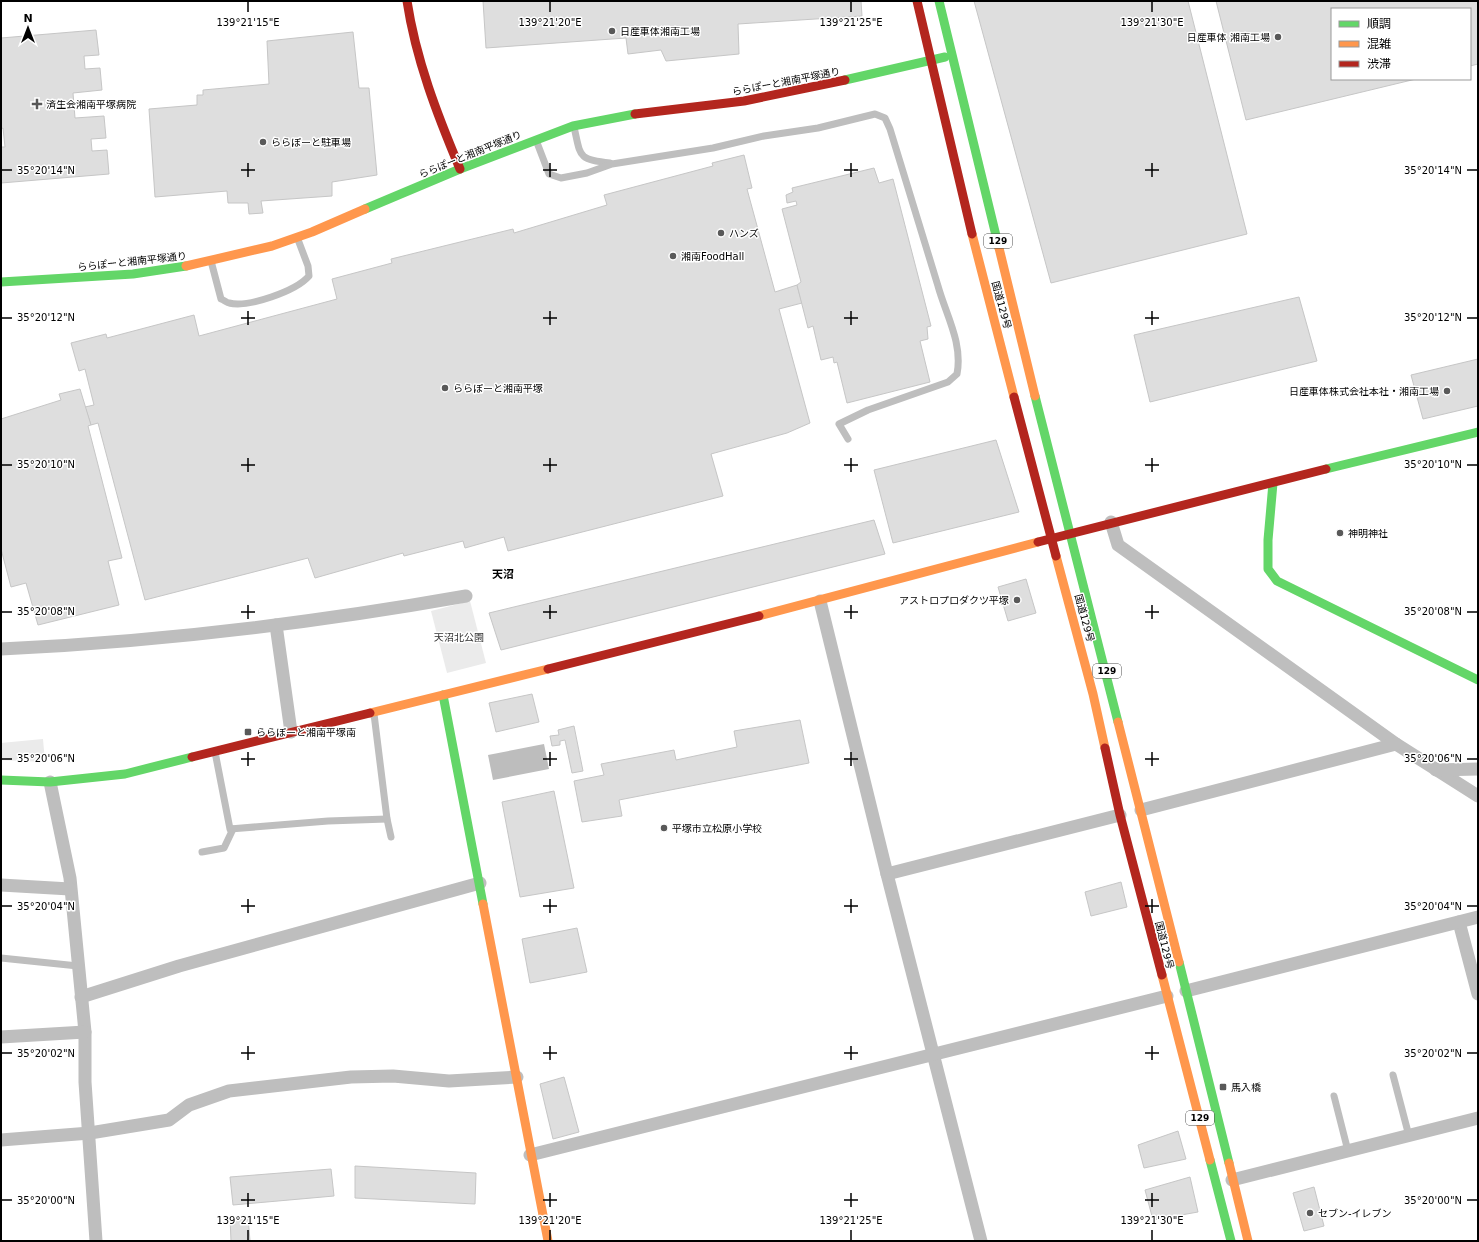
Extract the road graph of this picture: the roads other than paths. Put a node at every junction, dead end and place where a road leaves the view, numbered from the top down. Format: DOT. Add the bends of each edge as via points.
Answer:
graph roads {
  1 [pos="407,1"];
  2 [pos="917,1"];
  3 [pos="939,1"];
  4 [pos="952,55"];
  5 [pos="931,61"];
  6 [pos="573,126"];
  7 [pos="536,140"];
  8 [pos="612,164"];
  9 [pos="460,169"];
  10 [pos="297,237"];
  11 [pos="211,261"];
  12 [pos="1,282"];
  13 [pos="1478,432"];
  14 [pos="848,439"];
  15 [pos="1273,483"];
  16 [pos="1111,522"];
  17 [pos="1071,533"];
  18 [pos="1052,538"];
  19 [pos="466,596"];
  20 [pos="820,601"];
  21 [pos="276,625"];
  22 [pos="1,649"];
  23 [pos="1478,680"];
  24 [pos="443,695"];
  25 [pos="374,712"];
  26 [pos="291,732"];
  27 [pos="1396,744"];
  28 [pos="215,752"];
  29 [pos="1478,769"];
  30 [pos="1436,770"];
  31 [pos="1,780"];
  32 [pos="50,782"];
  33 [pos="1478,796"];
  34 [pos="1141,810"];
  35 [pos="1120,815"];
  36 [pos="387,819"];
  37 [pos="233,829"];
  38 [pos="391,836"];
  39 [pos="202,852"];
  40 [pos="886,874"];
  41 [pos="480,883"];
  42 [pos="1,885"];
  43 [pos="70,889"];
  44 [pos="1478,917"];
  45 [pos="1460,922"];
  46 [pos="1,958"];
  47 [pos="78,966"];
  48 [pos="1186,991"];
  49 [pos="1478,994"];
  50 [pos="1167,996"];
  51 [pos="81,997"];
  52 [pos="85,1032"];
  53 [pos="1,1037"];
  54 [pos="932,1054"];
  55 [pos="1393,1075"];
  56 [pos="517,1077"];
  57 [pos="1334,1096"];
  58 [pos="1478,1118"];
  59 [pos="90,1133"];
  60 [pos="1409,1136"];
  61 [pos="1,1140"];
  62 [pos="1348,1151"];
  63 [pos="530,1155"];
  64 [pos="1232,1180"];
  65 [pos="96,1241"];
  66 [pos="548,1241"];
  67 [pos="981,1241"];
  68 [pos="1231,1241"];
  69 [pos="1248,1241"];
  1 -- 9 [label="main road" via="410,30 427,90"];
  2 -- 5 [label="main road, 国道129号 / 129"];
  3 -- 4 [label="main road, 国道129号 / 129"];
  4 -- 5 [label="main road, ららぽーと湘南平塚通り"];
  4 -- 17 [label="main road, 国道129号 / 129"];
  5 -- 6 [label="main road, ららぽーと湘南平塚通り" via="751,100 632,114"];
  5 -- 18 [label="main road, 国道129号 / 129" via="983,280"];
  6 -- 7 [label="main road, ららぽーと湘南平塚通り"];
  6 -- 8 [label="lane" via="580,154 586,160"];
  7 -- 8 [label="lane" via="550,174 556,177 588,173"];
  7 -- 9 [label="main road, ららぽーと湘南平塚通り"];
  8 -- 14 [label="lane" via="713,148 875,114 885,118 942,302 955,334 958,374 948,382 868,410 839,424"];
  9 -- 10 [label="main road, ららぽーと湘南平塚通り"];
  10 -- 11 [label="main road, ららぽーと湘南平塚通り"];
  10 -- 11 [label="lane" via="309,276 288,292 245,304 228,303 221,299"];
  11 -- 12 [label="main road, ららぽーと湘南平塚通り" via="134,274"];
  13 -- 15 [label="main road"];
  15 -- 16 [label="main road"];
  15 -- 23 [label="main road" via="1268,569 1277,581"];
  16 -- 17 [label="main road"];
  16 -- 27 [label="street" via="1118,545"];
  17 -- 18 [label="main road"];
  17 -- 34 [label="main road, 国道129号 / 129"];
  18 -- 20 [label="main road"];
  18 -- 35 [label="main road, 国道129号 / 129" via="1093,694"];
  19 -- 21 [label="street"];
  20 -- 24 [label="main road"];
  20 -- 40 [label="street"];
  21 -- 22 [label="street" via="87,645"];
  21 -- 26 [label="street"];
  24 -- 25 [label="main road"];
  24 -- 41 [label="main road"];
  25 -- 26 [label="main road"];
  25 -- 36 [label="lane"];
  26 -- 28 [label="main road"];
  27 -- 30 [label="street"];
  27 -- 34 [label="street"];
  28 -- 32 [label="main road" via="125,774"];
  28 -- 37 [label="lane" via="230,829"];
  29 -- 30 [label="street"];
  30 -- 33 [label="street"];
  31 -- 32 [label="main road"];
  32 -- 43 [label="street" via="70,878"];
  34 -- 48 [label="main road, 国道129号 / 129"];
  35 -- 40 [label="street"];
  35 -- 50 [label="main road, 国道129号 / 129"];
  36 -- 37 [label="lane"];
  36 -- 38 [label="lane"];
  37 -- 39 [label="lane" via="224,848"];
  40 -- 54 [label="street"];
  41 -- 51 [label="street" via="179,966"];
  41 -- 56 [label="main road"];
  42 -- 43 [label="street"];
  43 -- 47 [label="street"];
  44 -- 45 [label="street"];
  45 -- 48 [label="street"];
  45 -- 49 [label="street"];
  46 -- 47 [label="lane"];
  47 -- 51 [label="street"];
  48 -- 64 [label="main road, 国道129号 / 129"];
  50 -- 54 [label="street"];
  50 -- 68 [label="main road, 国道129号 / 129" via="1218,1183"];
  51 -- 52 [label="street"];
  52 -- 53 [label="street"];
  52 -- 59 [label="street"];
  54 -- 63 [label="street"];
  54 -- 67 [label="street"];
  55 -- 60 [label="lane"];
  56 -- 59 [label="street" via="449,1081 393,1076 351,1077 229,1091 189,1105 169,1120"];
  56 -- 63 [label="main road"];
  57 -- 62 [label="lane"];
  58 -- 60 [label="street"];
  59 -- 61 [label="street"];
  59 -- 65 [label="street"];
  60 -- 62 [label="street"];
  62 -- 64 [label="street"];
  63 -- 66 [label="main road"];
  64 -- 69 [label="main road, 国道129号 / 129"];
}
